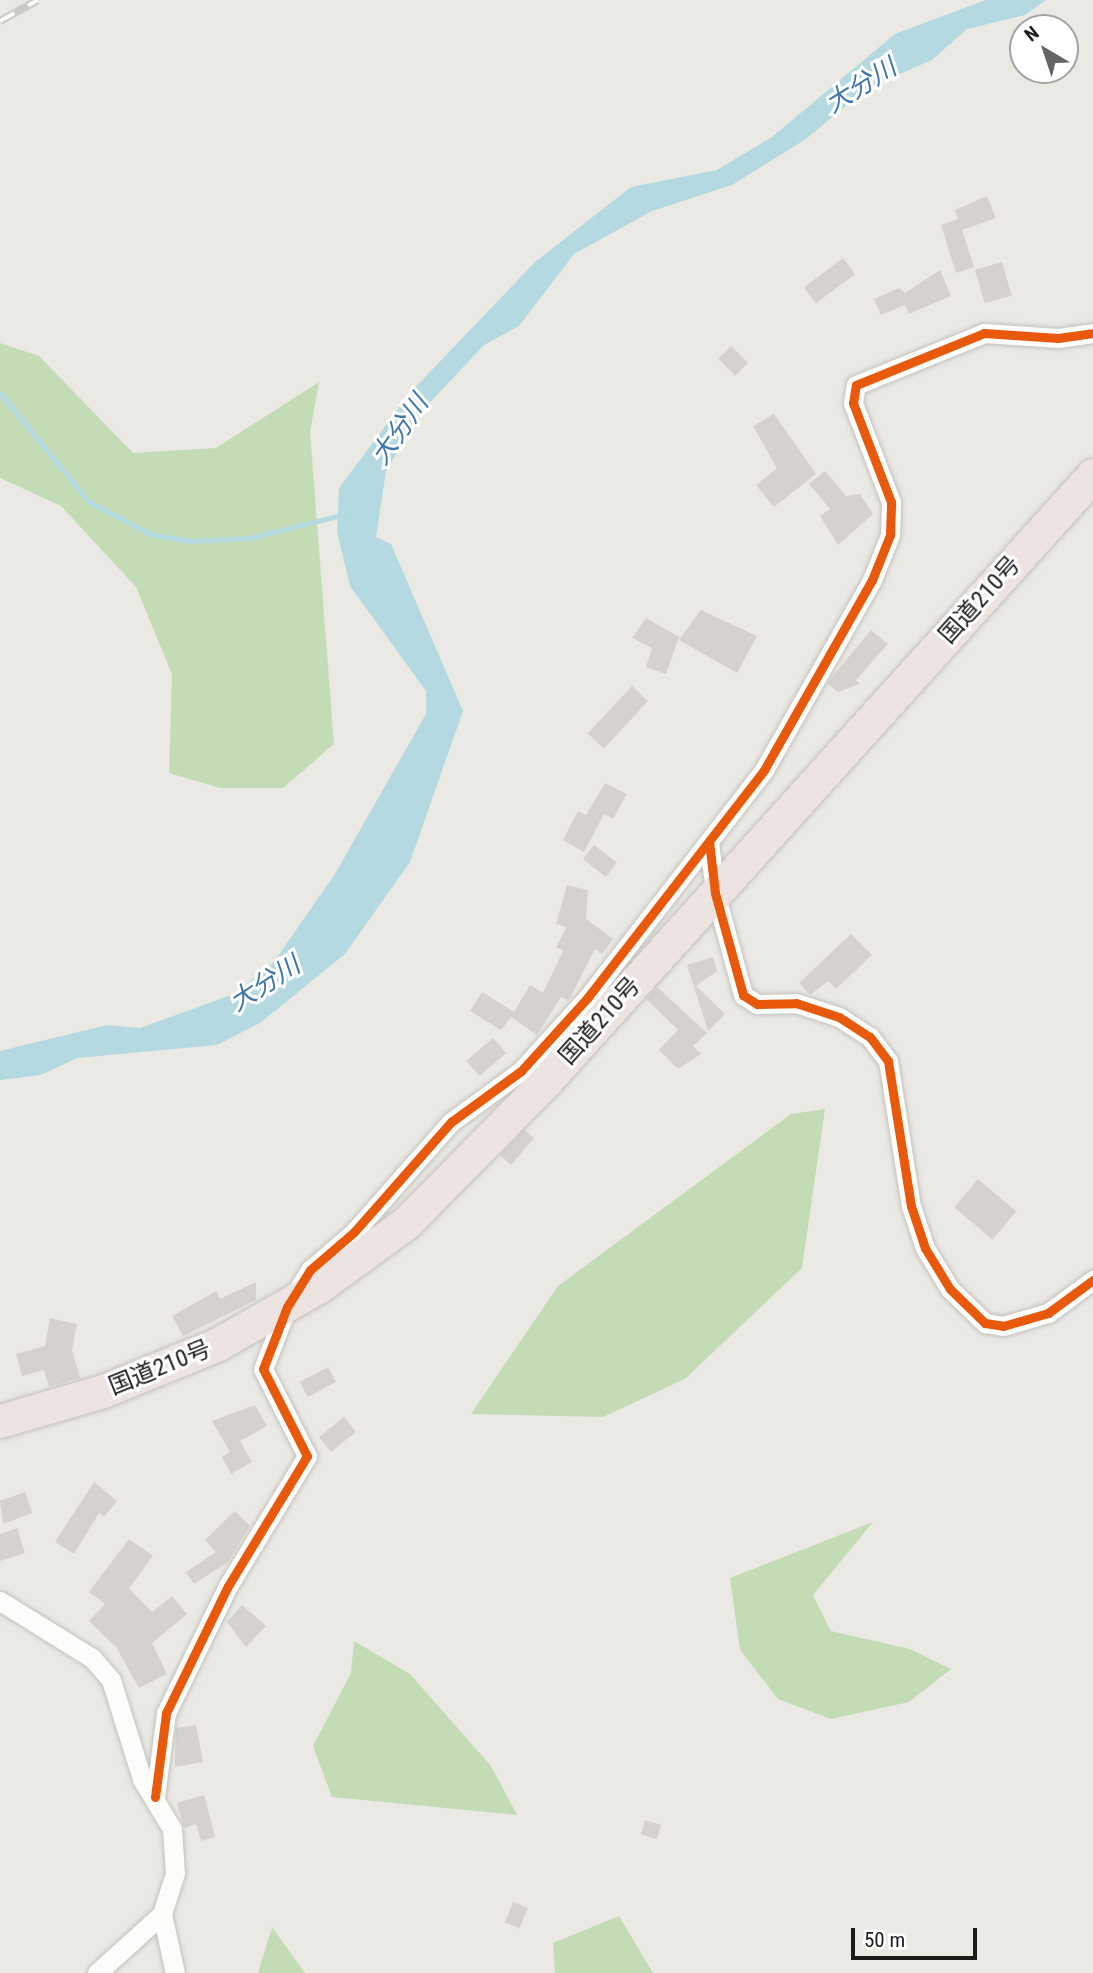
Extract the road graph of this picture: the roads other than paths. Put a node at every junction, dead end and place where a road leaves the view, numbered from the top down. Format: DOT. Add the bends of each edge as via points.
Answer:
graph roads {
  1 [pos="1093,333"];
  2 [pos="1093,475"];
  3 [pos="709,841"];
  4 [pos="715,893"];
  5 [pos="1093,1280"];
  6 [pos="287,1307"];
  7 [pos="0,1420"];
  8 [pos="0,1601"];
  9 [pos="155,1797"];
  10 [pos="162,1914"];
  11 [pos="97,1973"];
  12 [pos="175,1973"];
  1 -- 3 [label="street" via="1066,338 984,333 856,385 853,403 891,502 886,549 782,741"];
  2 -- 4 [label="highway, 国道210号"];
  3 -- 4 [label="street"];
  3 -- 6 [label="street" via="532,1059 451,1122 354,1232 310,1270"];
  4 -- 5 [label="street" via="739,988 747,999 802,1004 839,1017 870,1037 888,1061 911,1206 925,1248 950,1289 985,1323 1003,1326 1048,1312"];
  4 -- 6 [label="highway, 国道210号" via="442,1191 381,1243"];
  6 -- 7 [label="highway, 国道210号" via="161,1369"];
  6 -- 9 [label="street" via="263,1369 306,1456 228,1586 166,1713"];
  8 -- 9 [label="street" via="99,1665 115,1688 137,1766"];
  9 -- 10 [label="street" via="176,1850 172,1891"];
  10 -- 11 [label="street"];
  10 -- 12 [label="street"];
}
